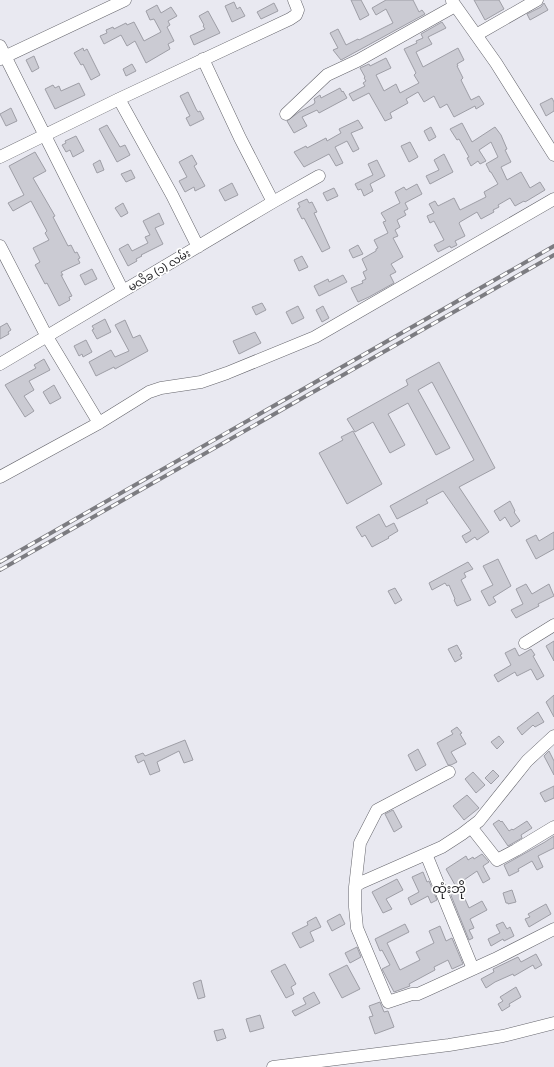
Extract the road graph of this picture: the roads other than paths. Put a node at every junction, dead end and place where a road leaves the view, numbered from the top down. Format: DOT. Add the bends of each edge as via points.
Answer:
graph roads {
  1 [pos="125,0"];
  2 [pos="294,0"];
  3 [pos="537,0"];
  4 [pos="453,3"];
  5 [pos="476,35"];
  6 [pos="2,54"];
  7 [pos="203,60"];
  8 [pos="119,99"];
  9 [pos="286,114"];
  10 [pos="44,136"];
  11 [pos="554,155"];
  12 [pos="0,156"];
  13 [pos="319,176"];
  14 [pos="554,198"];
  15 [pos="273,202"];
  16 [pos="0,246"];
  17 [pos="198,246"];
  18 [pos="123,291"];
  19 [pos="46,335"];
  20 [pos="0,364"];
  21 [pos="99,423"];
  22 [pos="0,477"];
  23 [pos="554,625"];
  24 [pos="525,643"];
  25 [pos="554,736"];
  26 [pos="449,772"];
  27 [pos="471,827"];
  28 [pos="554,827"];
  29 [pos="426,854"];
  30 [pos="355,887"];
  31 [pos="554,929"];
  32 [pos="473,969"];
  33 [pos="554,1023"];
  34 [pos="273,1067"];
  1 -- 6 [label="street"];
  2 -- 7 [label="street" via="298,10 290,19"];
  3 -- 5 [label="street"];
  4 -- 5 [label="street"];
  4 -- 9 [label="street" via="357,61 327,75"];
  5 -- 11 [label="street"];
  6 -- 10 [label="street"];
  7 -- 8 [label="street"];
  7 -- 15 [label="street"];
  8 -- 10 [label="street"];
  8 -- 17 [label="street"];
  10 -- 12 [label="street"];
  10 -- 18 [label="street"];
  13 -- 15 [label="street, မလိခ (၁) လမ်း"];
  14 -- 21 [label="street" via="315,337 227,374 149,392"];
  15 -- 17 [label="street, မလိခ (၁) လမ်း"];
  16 -- 19 [label="street"];
  17 -- 18 [label="street, မလိခ (၁) လမ်း"];
  18 -- 19 [label="street, မလိခ (၁) လမ်း"];
  19 -- 20 [label="street, မလိခ (၁) လမ်း"];
  19 -- 21 [label="street"];
  21 -- 22 [label="street"];
  23 -- 24 [label="street"];
  25 -- 27 [label="street" via="527,761 487,813"];
  26 -- 30 [label="street" via="377,810 360,843"];
  27 -- 28 [label="street" via="497,860"];
  27 -- 29 [label="street" via="442,847"];
  29 -- 30 [label="street"];
  29 -- 32 [label="street"];
  30 -- 32 [label="street" via="358,928 388,1002 418,994"];
  31 -- 32 [label="street"];
  33 -- 34 [label="street" via="457,1044"];
}
